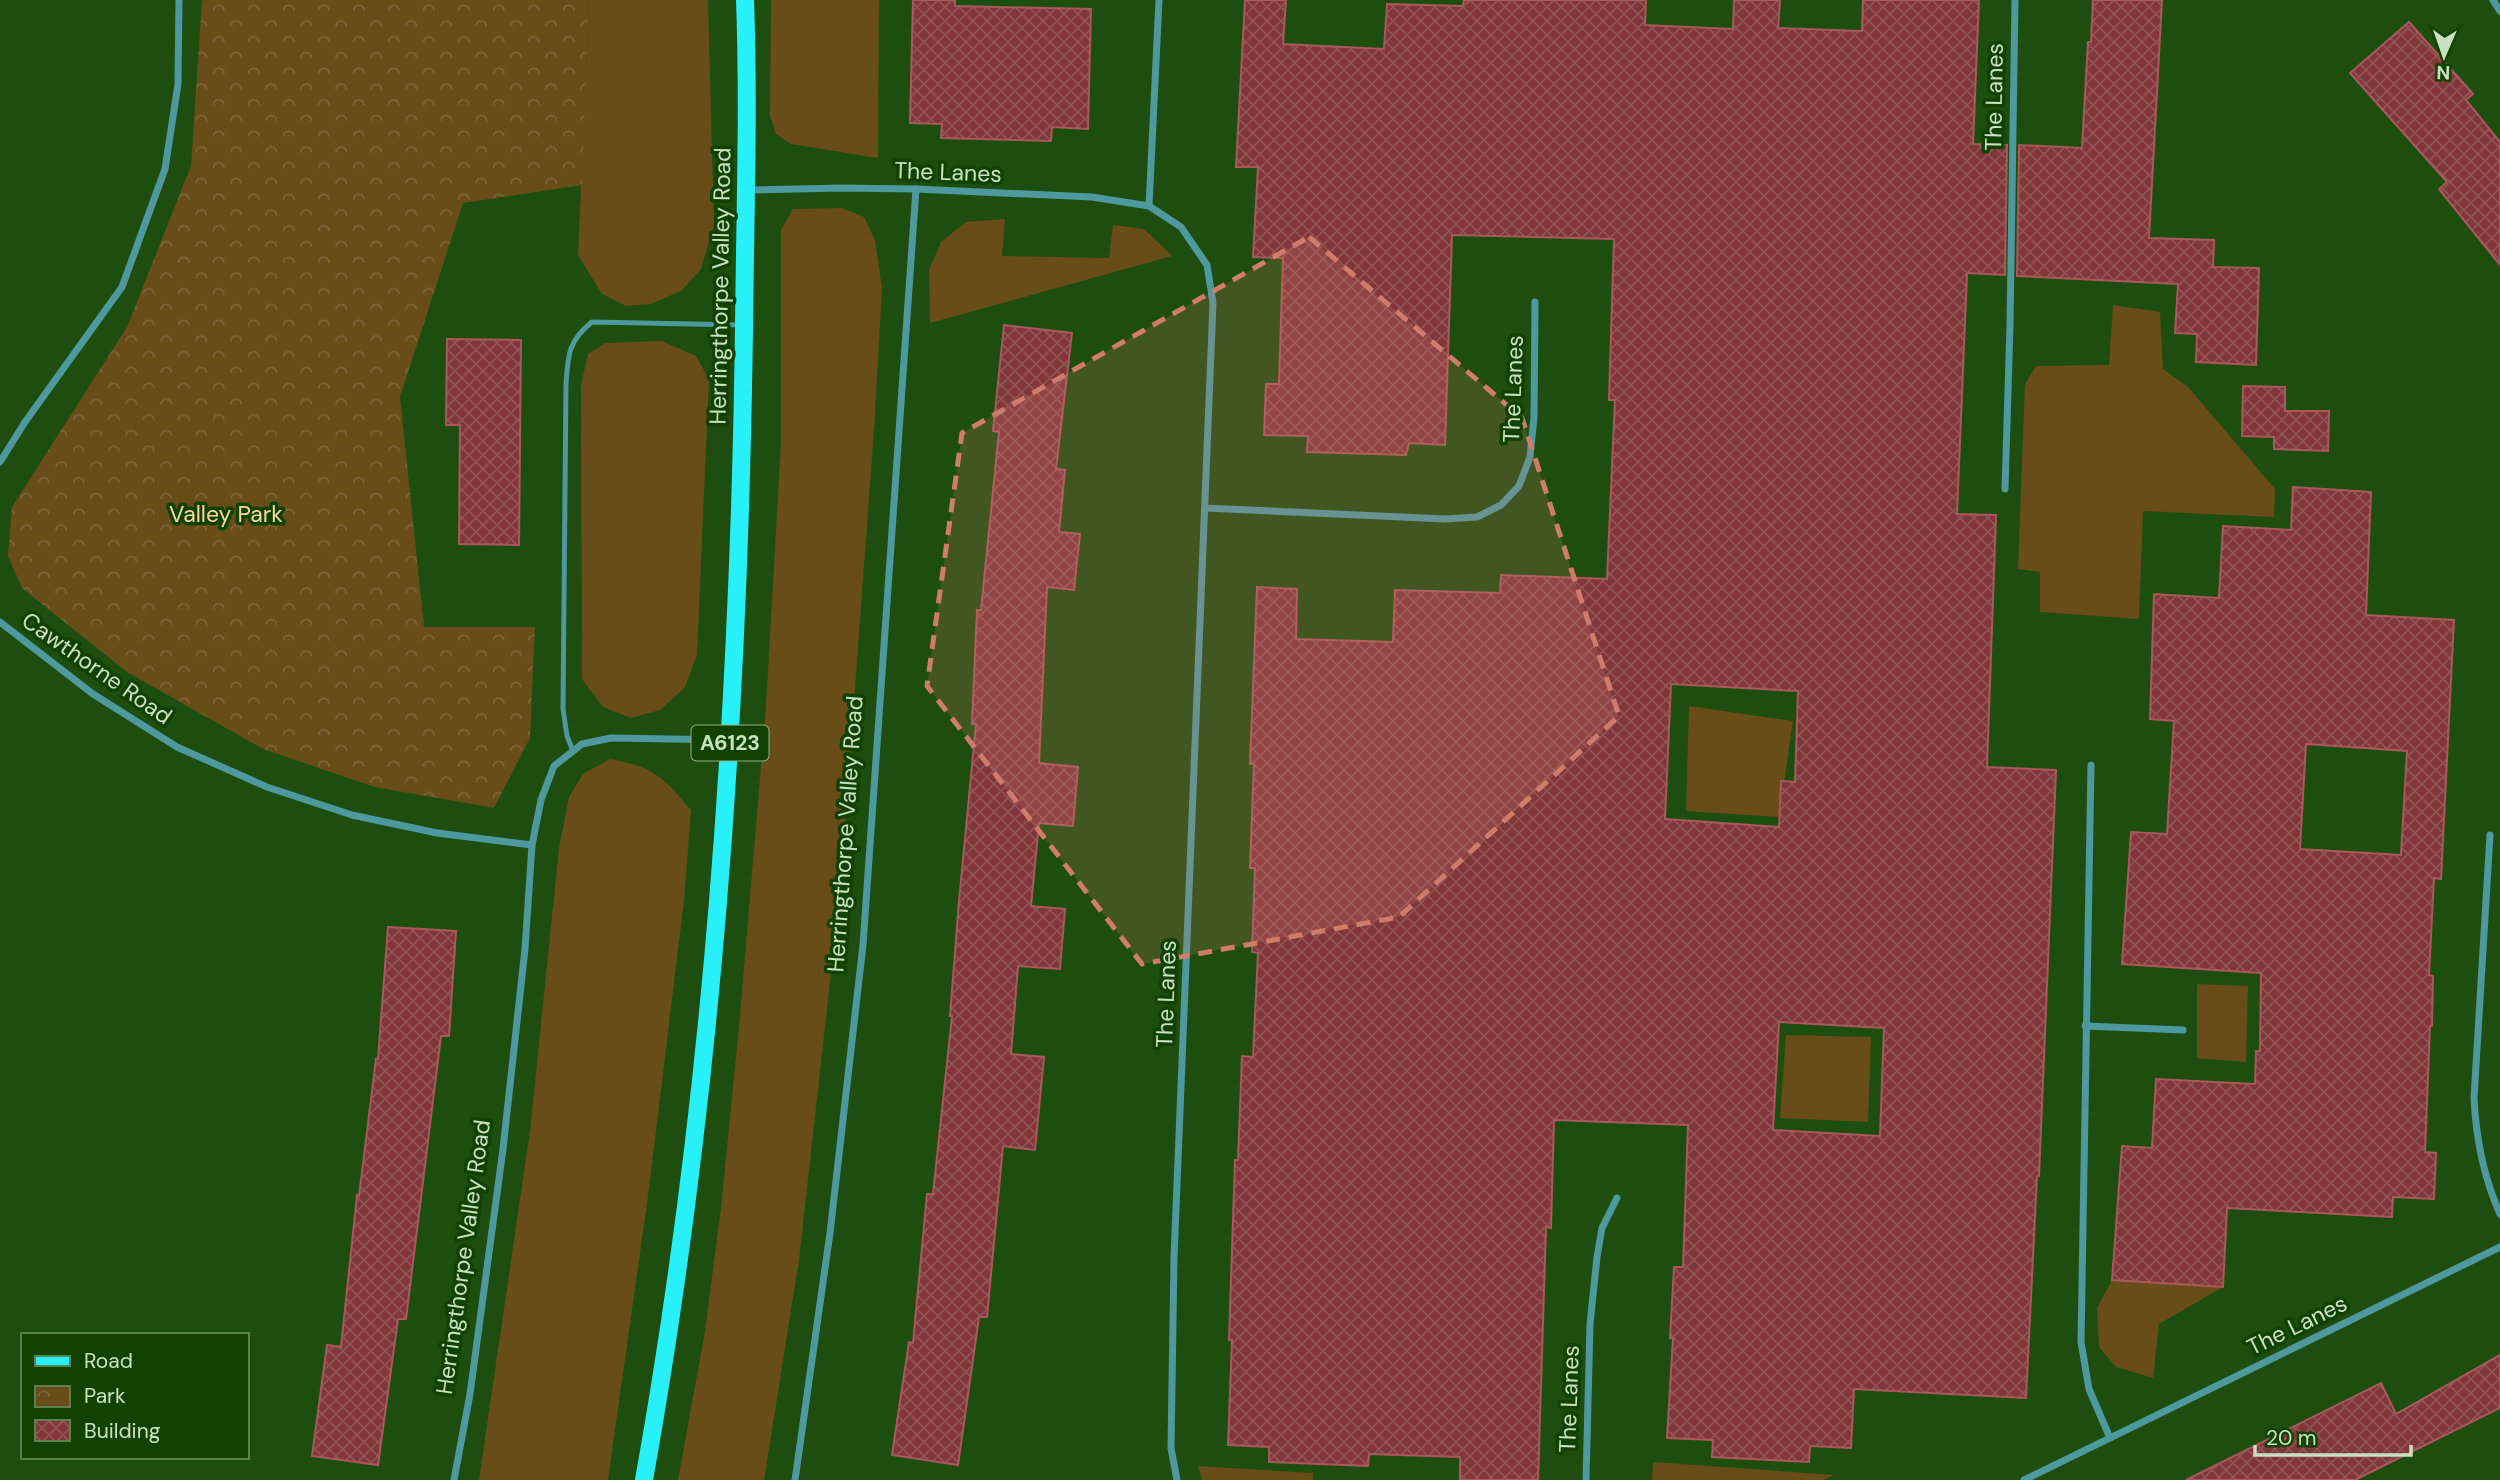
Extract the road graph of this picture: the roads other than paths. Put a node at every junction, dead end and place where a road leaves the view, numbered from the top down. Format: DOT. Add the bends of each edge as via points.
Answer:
graph roads {
  1 [pos="179,0"];
  2 [pos="745,0"];
  3 [pos="1159,0"];
  4 [pos="2015,0"];
  5 [pos="2493,0"];
  6 [pos="2500,11"];
  7 [pos="916,189"];
  8 [pos="746,190"];
  9 [pos="1149,206"];
  10 [pos="1535,302"];
  11 [pos="744,325"];
  12 [pos="0,461"];
  13 [pos="2005,489"];
  14 [pos="1205,508"];
  15 [pos="0,622"];
  16 [pos="730,740"];
  17 [pos="573,751"];
  18 [pos="2091,765"];
  19 [pos="2490,835"];
  20 [pos="533,845"];
  21 [pos="2085,1026"];
  22 [pos="2183,1030"];
  23 [pos="1617,1198"];
  24 [pos="2500,1214"];
  25 [pos="2500,1247"];
  26 [pos="2110,1438"];
  27 [pos="454,1480"];
  28 [pos="644,1480"];
  29 [pos="795,1480"];
  30 [pos="1177,1480"];
  31 [pos="1586,1480"];
  32 [pos="2024,1480"];
  1 -- 12 [label="street" via="178,84 165,169 122,287"];
  2 -- 8 [label="main road, Herringthorpe Valley Road / A6123"];
  3 -- 9 [label="street"];
  4 -- 13 [label="street, The Lanes"];
  5 -- 6 [label="street"];
  7 -- 8 [label="street, The Lanes"];
  7 -- 9 [label="street, The Lanes" via="1093,197"];
  7 -- 29 [label="street, Herringthorpe Valley Road" via="863,945 830,1233"];
  8 -- 11 [label="main road, Herringthorpe Valley Road / A6123"];
  9 -- 14 [label="street, The Lanes" via="1181,227 1207,265 1213,303"];
  10 -- 14 [label="street, The Lanes" via="1530,457 1519,486 1501,505 1477,517 1446,519"];
  11 -- 16 [label="main road, Herringthorpe Valley Road / A6123"];
  11 -- 17 [label="lane" via="592,322 577,334 568,357 566,384 563,709"];
  14 -- 30 [label="street, The Lanes" via="1174,1258 1171,1448"];
  15 -- 20 [label="street, Cawthorne Road" via="93,694 177,747 267,787 352,815 437,833"];
  16 -- 17 [label="street, Herringthorpe Valley Road" via="611,738 582,744"];
  16 -- 28 [label="main road, Herringthorpe Valley Road / A6123" via="714,952 687,1207"];
  17 -- 20 [label="street, Herringthorpe Valley Road" via="554,766 541,800"];
  18 -- 21 [label="street"];
  19 -- 24 [label="street" via="2475,1132 2487,1184"];
  20 -- 27 [label="street, Herringthorpe Valley Road" via="503,1149"];
  21 -- 22 [label="street"];
  21 -- 26 [label="street" via="2081,1342 2089,1389"];
  23 -- 31 [label="street, The Lanes" via="1602,1228 1597,1257 1590,1324"];
  25 -- 26 [label="street, The Lanes"];
  26 -- 32 [label="street, The Lanes"];
}
